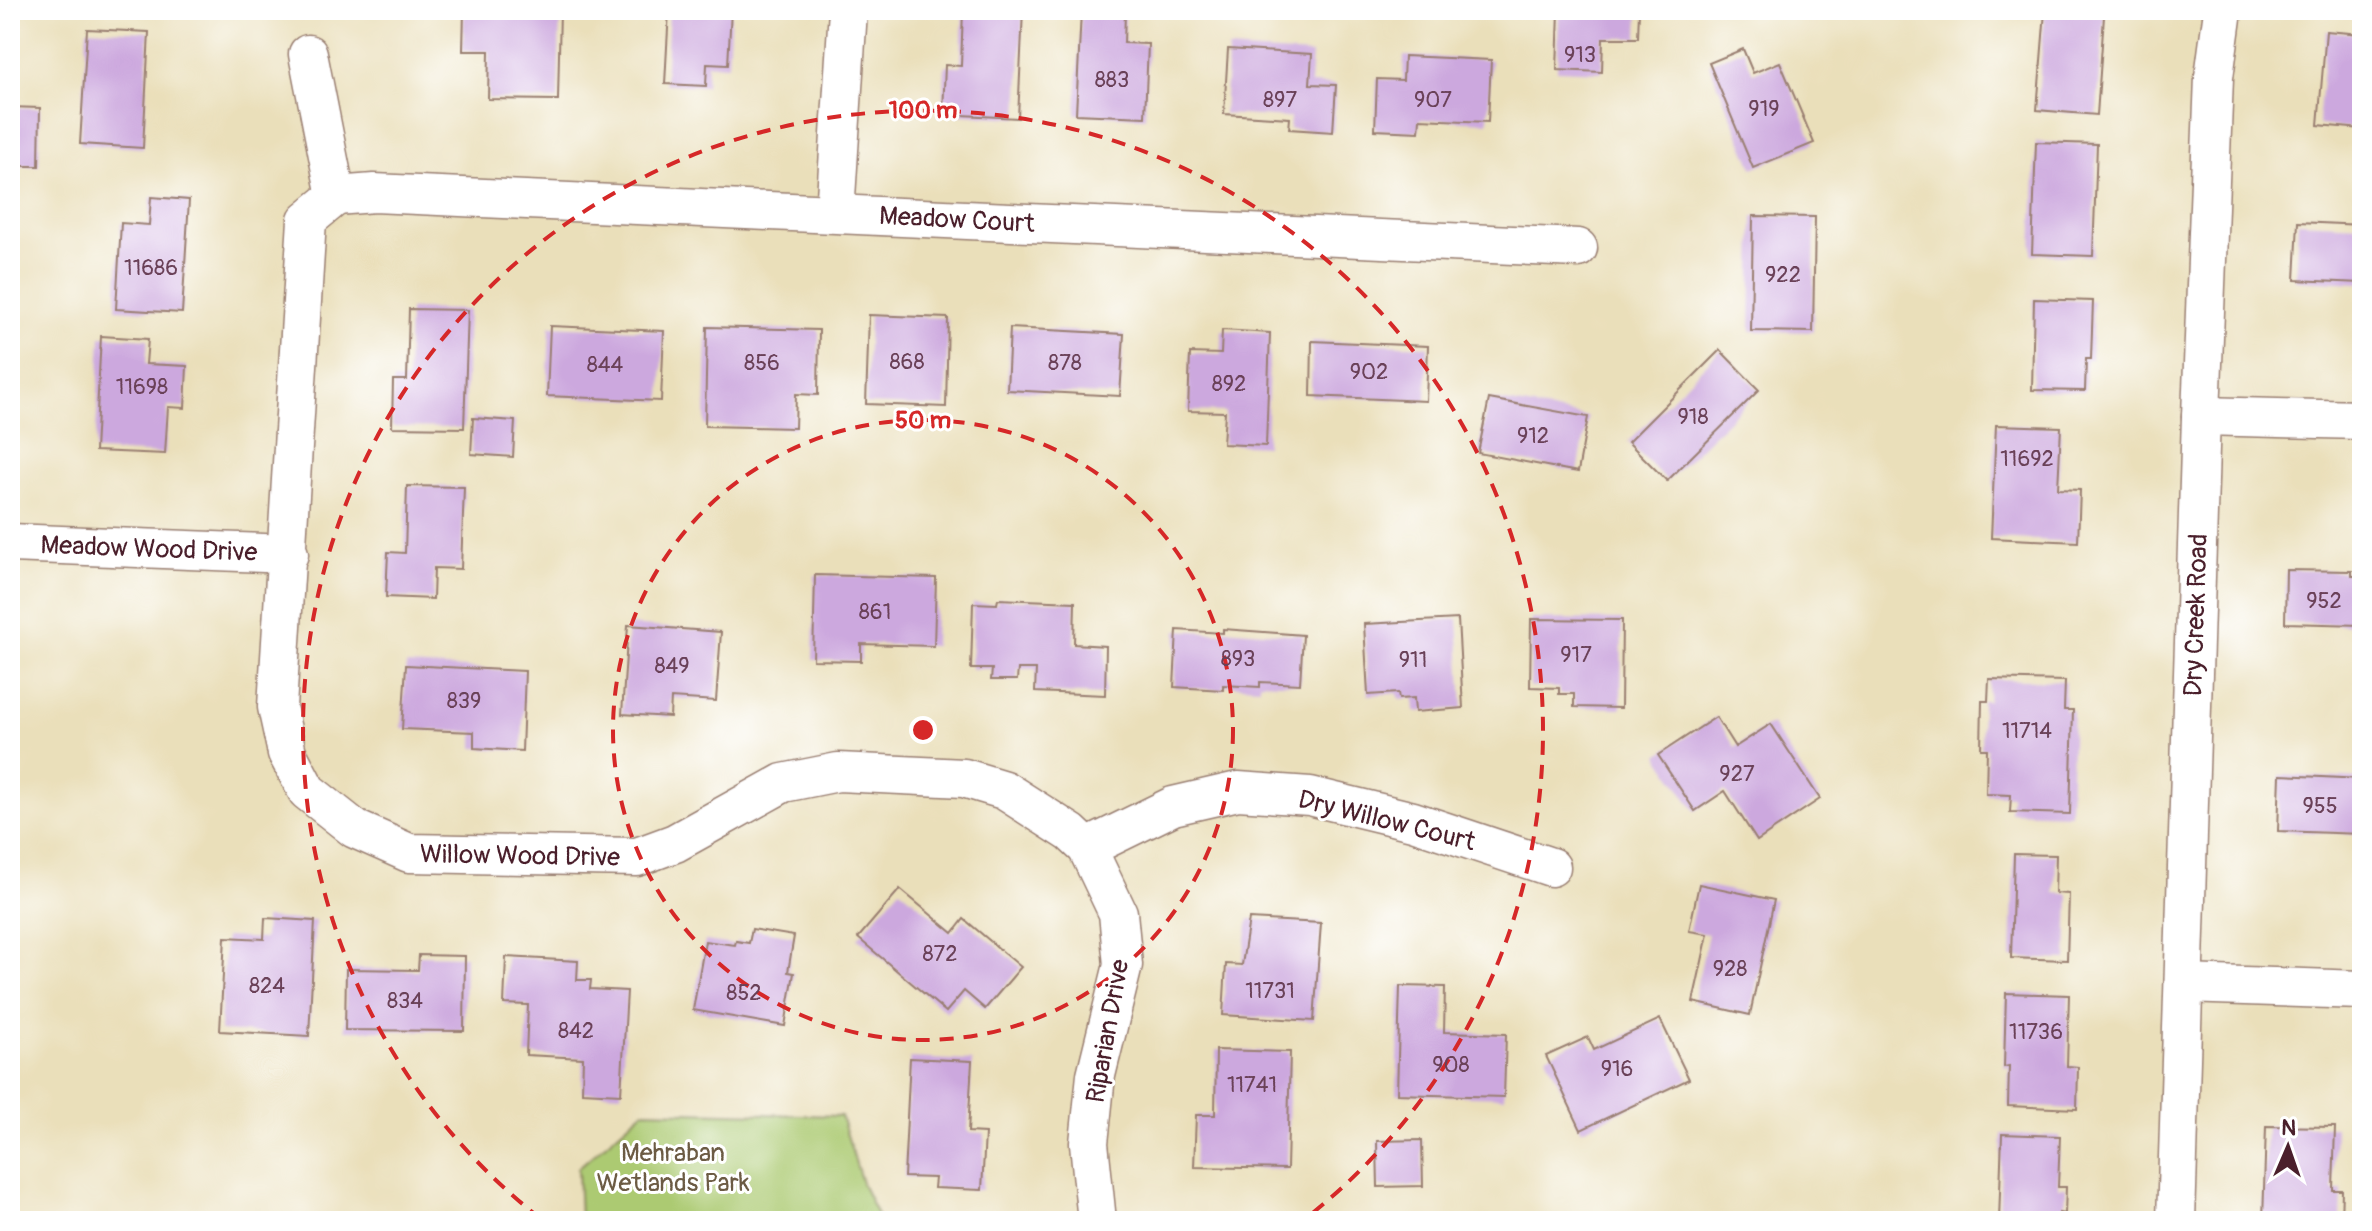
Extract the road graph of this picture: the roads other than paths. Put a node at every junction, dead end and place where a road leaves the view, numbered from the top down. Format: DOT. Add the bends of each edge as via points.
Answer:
graph roads {
  1 [pos="848,10"];
  2 [pos="2223,10"];
  3 [pos="308,54"];
  4 [pos="336,196"];
  5 [pos="835,213"];
  6 [pos="1578,248"];
  7 [pos="2201,416"];
  8 [pos="2362,420"];
  9 [pos="10,543"];
  10 [pos="289,554"];
  11 [pos="1087,848"];
  12 [pos="1551,867"];
  13 [pos="2184,984"];
  14 [pos="2362,990"];
  15 [pos="1097,1221"];
  16 [pos="2176,1221"];
  1 -- 5 [label="street"];
  2 -- 7 [label="street, Dry Creek Road" via="2214,77"];
  3 -- 4 [label="street"];
  4 -- 5 [label="street, Meadow Court" via="374,193"];
  4 -- 10 [label="street, Willow Wood Drive" via="307,220"];
  5 -- 6 [label="street, Meadow Court"];
  7 -- 8 [label="street"];
  7 -- 13 [label="street, Dry Creek Road"];
  9 -- 10 [label="street, Meadow Wood Drive"];
  10 -- 11 [label="street, Willow Wood Drive" via="277,707 287,753 307,791 355,829 409,853 637,857 675,843 783,783 838,772 964,778 1004,790"];
  11 -- 12 [label="street, Dry Willow Court" via="1173,806 1238,791 1310,796 1413,821"];
  11 -- 15 [label="street, Riparian Drive" via="1118,913 1123,965 1094,1089 1089,1143"];
  13 -- 14 [label="street"];
  13 -- 16 [label="street, Dry Creek Road"];
}
